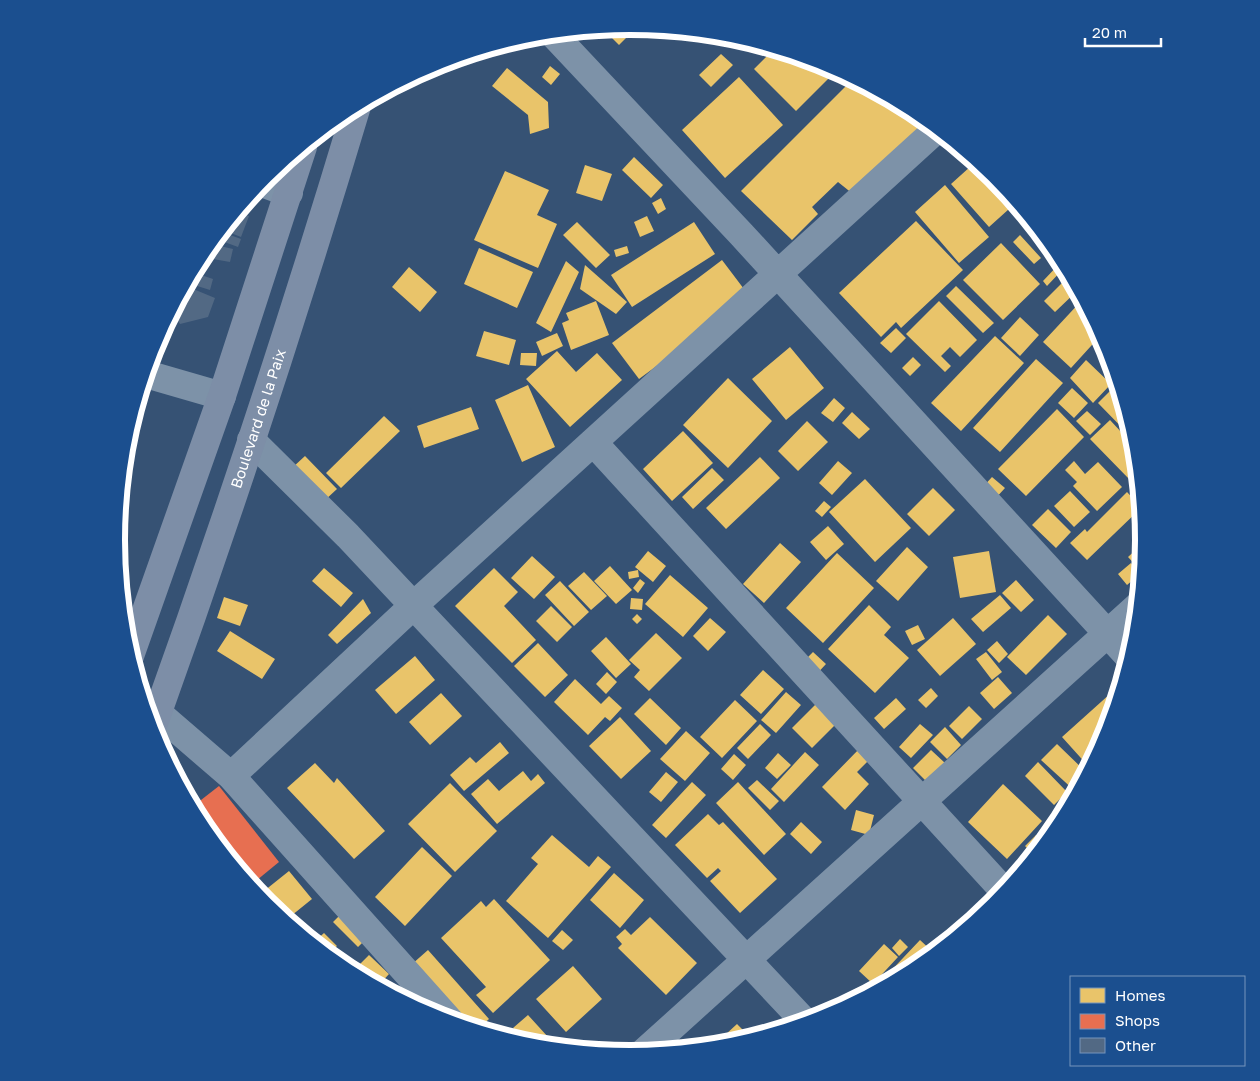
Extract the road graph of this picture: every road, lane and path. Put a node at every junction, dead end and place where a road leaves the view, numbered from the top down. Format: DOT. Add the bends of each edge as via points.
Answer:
graph roads {
  1 [pos="559,40"];
  2 [pos="353,118"];
  3 [pos="931,134"];
  4 [pos="299,158"];
  5 [pos="270,186"];
  6 [pos="289,193"];
  7 [pos="778,274"];
  8 [pos="152,376"];
  9 [pos="222,396"];
  10 [pos="251,440"];
  11 [pos="593,442"];
  12 [pos="413,606"];
  13 [pos="1130,614"];
  14 [pos="1108,634"];
  15 [pos="135,642"];
  16 [pos="1123,651"];
  17 [pos="156,717"];
  18 [pos="159,724"];
  19 [pos="230,776"];
  20 [pos="922,801"];
  21 [pos="999,885"];
  22 [pos="747,959"];
  23 [pos="439,1009"];
  24 [pos="800,1016"];
  25 [pos="651,1045"];
  1 -- 7 [label="street"];
  2 -- 10 [label="main road, Boulevard de la Paix"];
  3 -- 7 [label="street"];
  4 -- 6 [label="main road"];
  5 -- 6 [label="street"];
  6 -- 9 [label="main road"];
  7 -- 11 [label="street"];
  7 -- 14 [label="street"];
  8 -- 9 [label="street"];
  9 -- 15 [label="main road"];
  10 -- 12 [label="street"];
  10 -- 17 [label="main road, Boulevard de la Paix"];
  11 -- 12 [label="street"];
  11 -- 20 [label="street"];
  12 -- 19 [label="street"];
  12 -- 22 [label="street"];
  13 -- 14 [label="street"];
  14 -- 16 [label="street"];
  14 -- 20 [label="street"];
  18 -- 19 [label="street"];
  19 -- 23 [label="street"];
  20 -- 21 [label="street"];
  20 -- 22 [label="street"];
  22 -- 24 [label="street"];
  22 -- 25 [label="street"];
}
